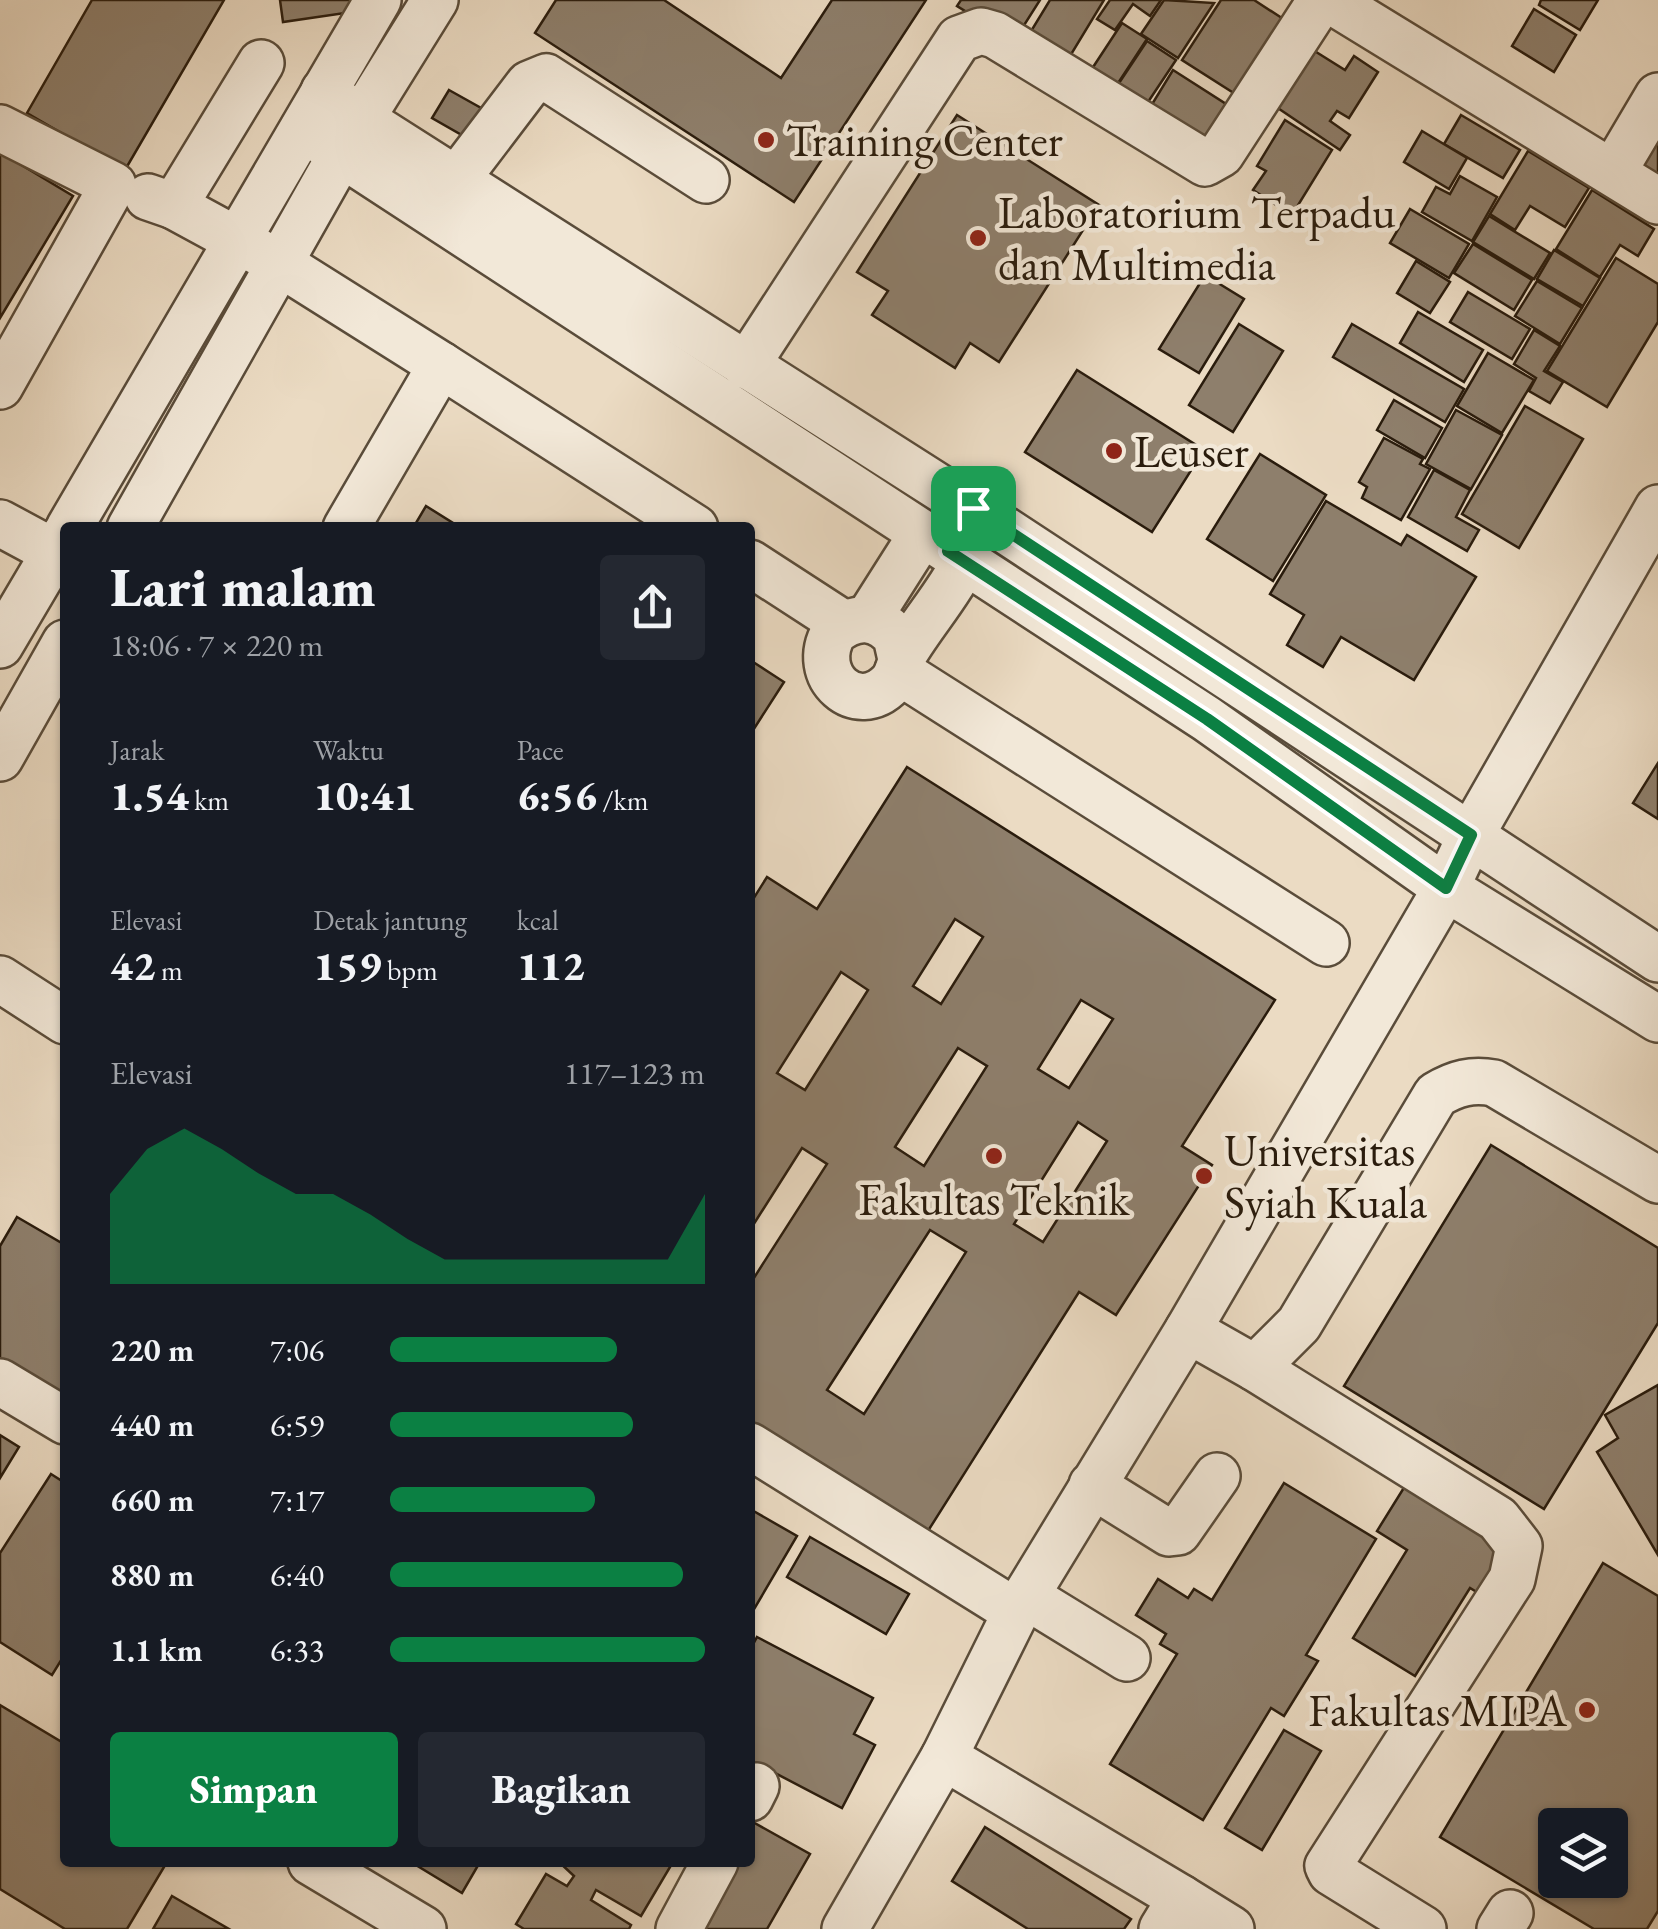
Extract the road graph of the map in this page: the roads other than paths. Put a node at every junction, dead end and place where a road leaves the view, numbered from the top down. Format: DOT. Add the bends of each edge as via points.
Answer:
graph roads {
  1 [pos="378,0"];
  2 [pos="435,0"];
  3 [pos="1335,2"];
  4 [pos="261,63"];
  5 [pos="1658,96"];
  6 [pos="314,110"];
  7 [pos="0,128"];
  8 [pos="351,136"];
  9 [pos="1613,172"];
  10 [pos="456,180"];
  11 [pos="706,180"];
  12 [pos="114,185"];
  13 [pos="1658,201"];
  14 [pos="174,206"];
  15 [pos="237,241"];
  16 [pos="279,263"];
  17 [pos="442,365"];
  18 [pos="746,366"];
  19 [pos="0,386"];
  20 [pos="973,508"];
  21 [pos="1658,508"];
  22 [pos="75,522"];
  23 [pos="133,522"];
  24 [pos="350,522"];
  25 [pos="686,522"];
  26 [pos="0,523"];
  27 [pos="60,542"];
  28 [pos="60,547"];
  29 [pos="945,549"];
  30 [pos="755,566"];
  31 [pos="7,618"];
  32 [pos="856,621"];
  33 [pos="60,632"];
  34 [pos="60,652"];
  35 [pos="900,665"];
  36 [pos="0,758"];
  37 [pos="1471,835"];
  38 [pos="1446,888"];
  39 [pos="1326,944"];
  40 [pos="1658,959"];
  41 [pos="0,979"];
  42 [pos="60,1014"];
  43 [pos="1658,1019"];
  44 [pos="1658,1180"];
  45 [pos="1188,1330"];
  46 [pos="1255,1368"];
  47 [pos="0,1382"];
  48 [pos="60,1418"];
  49 [pos="755,1449"];
  50 [pos="1218,1476"];
  51 [pos="1092,1485"];
  52 [pos="1021,1604"];
  53 [pos="1127,1658"];
  54 [pos="944,1757"];
  55 [pos="317,1867"];
  56 [pos="712,1867"];
  57 [pos="360,1914"];
  58 [pos="1172,1914"];
  59 [pos="422,1929"];
  60 [pos="678,1929"];
  61 [pos="845,1929"];
  62 [pos="1231,1929"];
  63 [pos="1423,1929"];
  1 -- 6 [label="street"];
  2 -- 8 [label="street"];
  3 -- 9 [label="street"];
  3 -- 18 [label="street" via="1221,154 1204,163 995,35 981,31 958,40"];
  4 -- 14 [label="street"];
  5 -- 9 [label="street"];
  6 -- 8 [label="street"];
  6 -- 15 [label="street"];
  7 -- 12 [label="street"];
  8 -- 10 [label="street"];
  8 -- 16 [label="street"];
  8 -- 29 [label="street"];
  9 -- 13 [label="street"];
  10 -- 11 [label="street" via="530,84 546,77"];
  10 -- 18 [label="street"];
  12 -- 14 [label="street"];
  12 -- 19 [label="street"];
  14 -- 15 [label="street"];
  15 -- 16 [label="street"];
  15 -- 22 [label="street"];
  16 -- 17 [label="street"];
  16 -- 23 [label="street"];
  17 -- 24 [label="street"];
  17 -- 25 [label="street"];
  18 -- 20 [label="street"];
  20 -- 29 [label="street"];
  20 -- 37 [label="street"];
  21 -- 37 [label="street"];
  26 -- 27 [label="street"];
  28 -- 31 [label="street"];
  29 -- 32 [label="street"];
  29 -- 35 [label="street"];
  29 -- 38 [label="street" via="1207,719"];
  30 -- 32 [label="street"];
  31 -- 33 [label="street"];
  32 -- 35 [label="street" via="896,637"];
  32 -- 35 [label="street" via="827,643 826,669 833,681 868,695 891,683"];
  34 -- 36 [label="street"];
  35 -- 39 [label="street"];
  37 -- 38 [label="street"];
  37 -- 40 [label="street"];
  38 -- 43 [label="street"];
  38 -- 45 [label="street"];
  41 -- 42 [label="street"];
  44 -- 46 [label="street" via="1494,1082 1453,1085 1436,1095 1299,1324"];
  45 -- 46 [label="street"];
  45 -- 51 [label="street"];
  46 -- 63 [label="street" via="1498,1520 1519,1546 1512,1579 1328,1866"];
  47 -- 48 [label="street"];
  49 -- 52 [label="street"];
  50 -- 51 [label="street" via="1186,1527 1168,1533"];
  51 -- 52 [label="street"];
  52 -- 53 [label="street"];
  52 -- 54 [label="street"];
  54 -- 58 [label="street"];
  54 -- 61 [label="street"];
  55 -- 57 [label="street"];
  56 -- 60 [label="street"];
  57 -- 59 [label="street"];
  58 -- 62 [label="street"];
}
